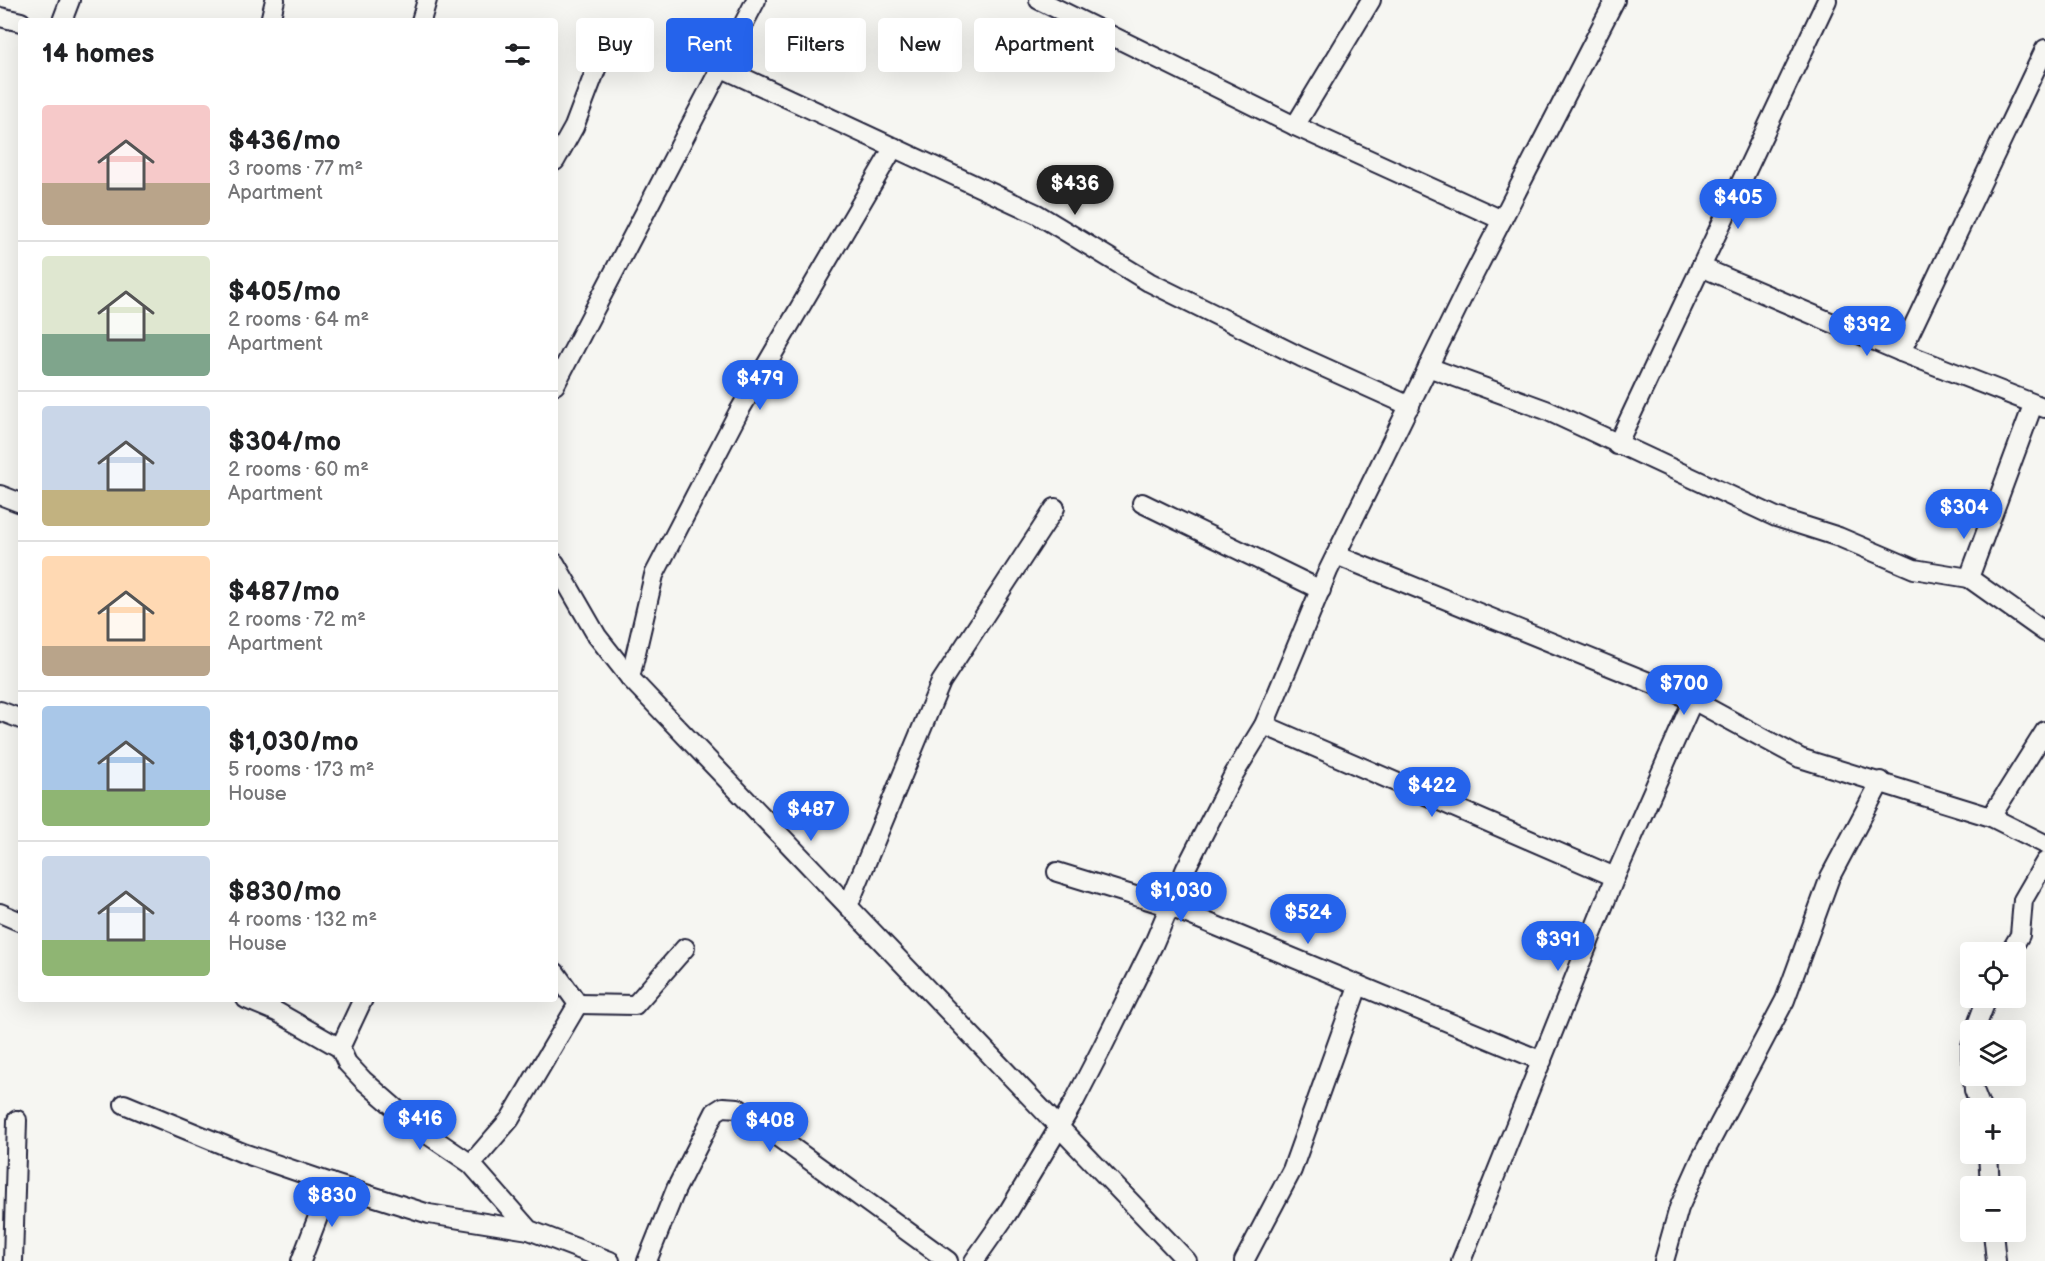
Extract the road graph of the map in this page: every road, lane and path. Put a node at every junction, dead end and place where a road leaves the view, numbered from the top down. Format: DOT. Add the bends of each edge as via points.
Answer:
graph roads {
  1 [pos="70,0"];
  2 [pos="275,0"];
  3 [pos="427,0"];
  4 [pos="756,0"];
  5 [pos="1039,0"];
  6 [pos="1371,0"];
  7 [pos="1615,0"];
  8 [pos="1827,0"];
  9 [pos="0,18"];
  10 [pos="63,18"];
  11 [pos="271,18"];
  12 [pos="422,18"];
  13 [pos="746,18"];
  14 [pos="18,21"];
  15 [pos="2045,50"];
  16 [pos="595,72"];
  17 [pos="717,72"];
  18 [pos="731,72"];
  19 [pos="1295,126"];
  20 [pos="894,147"];
  21 [pos="558,156"];
  22 [pos="1502,220"];
  23 [pos="1701,267"];
  24 [pos="1901,352"];
  25 [pos="1428,367"];
  26 [pos="558,379"];
  27 [pos="1410,406"];
  28 [pos="2039,407"];
  29 [pos="1617,445"];
  30 [pos="0,495"];
  31 [pos="18,502"];
  32 [pos="1142,504"];
  33 [pos="1055,508"];
  34 [pos="1336,555"];
  35 [pos="558,568"];
  36 [pos="1969,578"];
  37 [pos="1321,590"];
  38 [pos="2045,632"];
  39 [pos="630,678"];
  40 [pos="1693,700"];
  41 [pos="0,711"];
  42 [pos="18,718"];
  43 [pos="1264,725"];
  44 [pos="2045,731"];
  45 [pos="1881,781"];
  46 [pos="1991,817"];
  47 [pos="2045,844"];
  48 [pos="2045,862"];
  49 [pos="1058,872"];
  50 [pos="1615,877"];
  51 [pos="848,906"];
  52 [pos="1168,906"];
  53 [pos="0,913"];
  54 [pos="18,921"];
  55 [pos="2016,942"];
  56 [pos="685,948"];
  57 [pos="558,976"];
  58 [pos="1358,986"];
  59 [pos="253,1002"];
  60 [pos="362,1002"];
  61 [pos="578,1004"];
  62 [pos="340,1048"];
  63 [pos="1542,1061"];
  64 [pos="124,1104"];
  65 [pos="17,1120"];
  66 [pos="1058,1128"];
  67 [pos="471,1164"];
  68 [pos="331,1184"];
  69 [pos="529,1230"];
  70 [pos="1995,1242"];
  71 [pos="13,1261"];
  72 [pos="301,1261"];
  73 [pos="610,1261"];
  74 [pos="647,1261"];
  75 [pos="948,1261"];
  76 [pos="974,1261"];
  77 [pos="1187,1261"];
  78 [pos="1244,1261"];
  79 [pos="1461,1261"];
  80 [pos="1664,1261"];
  81 [pos="1996,1261"];
  1 -- 10 [label="street"];
  2 -- 11 [label="street"];
  3 -- 12 [label="street"];
  4 -- 13 [label="street"];
  5 -- 19 [label="street"];
  6 -- 19 [label="street"];
  7 -- 22 [label="street"];
  8 -- 23 [label="street"];
  9 -- 14 [label="street"];
  15 -- 24 [label="street"];
  16 -- 21 [label="street" via="574,127"];
  17 -- 26 [label="street"];
  18 -- 20 [label="street"];
  19 -- 22 [label="street"];
  20 -- 27 [label="street" via="1037,214 1149,282"];
  20 -- 39 [label="street" via="738,413 654,575"];
  22 -- 25 [label="street"];
  23 -- 24 [label="street"];
  23 -- 29 [label="street"];
  24 -- 28 [label="street"];
  25 -- 27 [label="street"];
  25 -- 29 [label="street" via="1546,410"];
  27 -- 34 [label="street"];
  28 -- 36 [label="street"];
  29 -- 36 [label="street" via="1776,517 1839,537 1914,569"];
  30 -- 31 [label="street"];
  32 -- 37 [label="street"];
  33 -- 51 [label="street" via="942,682"];
  34 -- 37 [label="street"];
  34 -- 40 [label="street"];
  35 -- 39 [label="street" via="597,636"];
  36 -- 38 [label="street"];
  37 -- 43 [label="street" via="1290,655"];
  39 -- 51 [label="street"];
  40 -- 45 [label="street" via="1800,758"];
  40 -- 50 [label="street"];
  41 -- 42 [label="street"];
  43 -- 50 [label="street"];
  43 -- 52 [label="street" via="1234,774"];
  44 -- 46 [label="street"];
  45 -- 46 [label="street"];
  45 -- 80 [label="street" via="1830,876 1785,1000 1679,1208"];
  46 -- 47 [label="street"];
  48 -- 55 [label="street" via="2023,900"];
  49 -- 52 [label="street"];
  50 -- 63 [label="street"];
  51 -- 66 [label="street"];
  52 -- 58 [label="street"];
  52 -- 66 [label="street" via="1154,943"];
  53 -- 54 [label="street"];
  56 -- 61 [label="street" via="635,1005"];
  57 -- 61 [label="street"];
  58 -- 63 [label="street"];
  58 -- 78 [label="street" via="1292,1170"];
  59 -- 62 [label="street"];
  60 -- 62 [label="street"];
  61 -- 67 [label="street" via="523,1100"];
  62 -- 67 [label="street" via="363,1080 418,1128"];
  63 -- 79 [label="street"];
  64 -- 68 [label="street"];
  65 -- 71 [label="street"];
  66 -- 76 [label="street"];
  66 -- 77 [label="street"];
  67 -- 69 [label="street"];
  68 -- 69 [label="street" via="429,1214"];
  68 -- 72 [label="street"];
  69 -- 73 [label="street"];
  70 -- 81 [label="street"];
  74 -- 75 [label="street" via="676,1189 715,1112 730,1106 738,1108"];
}
